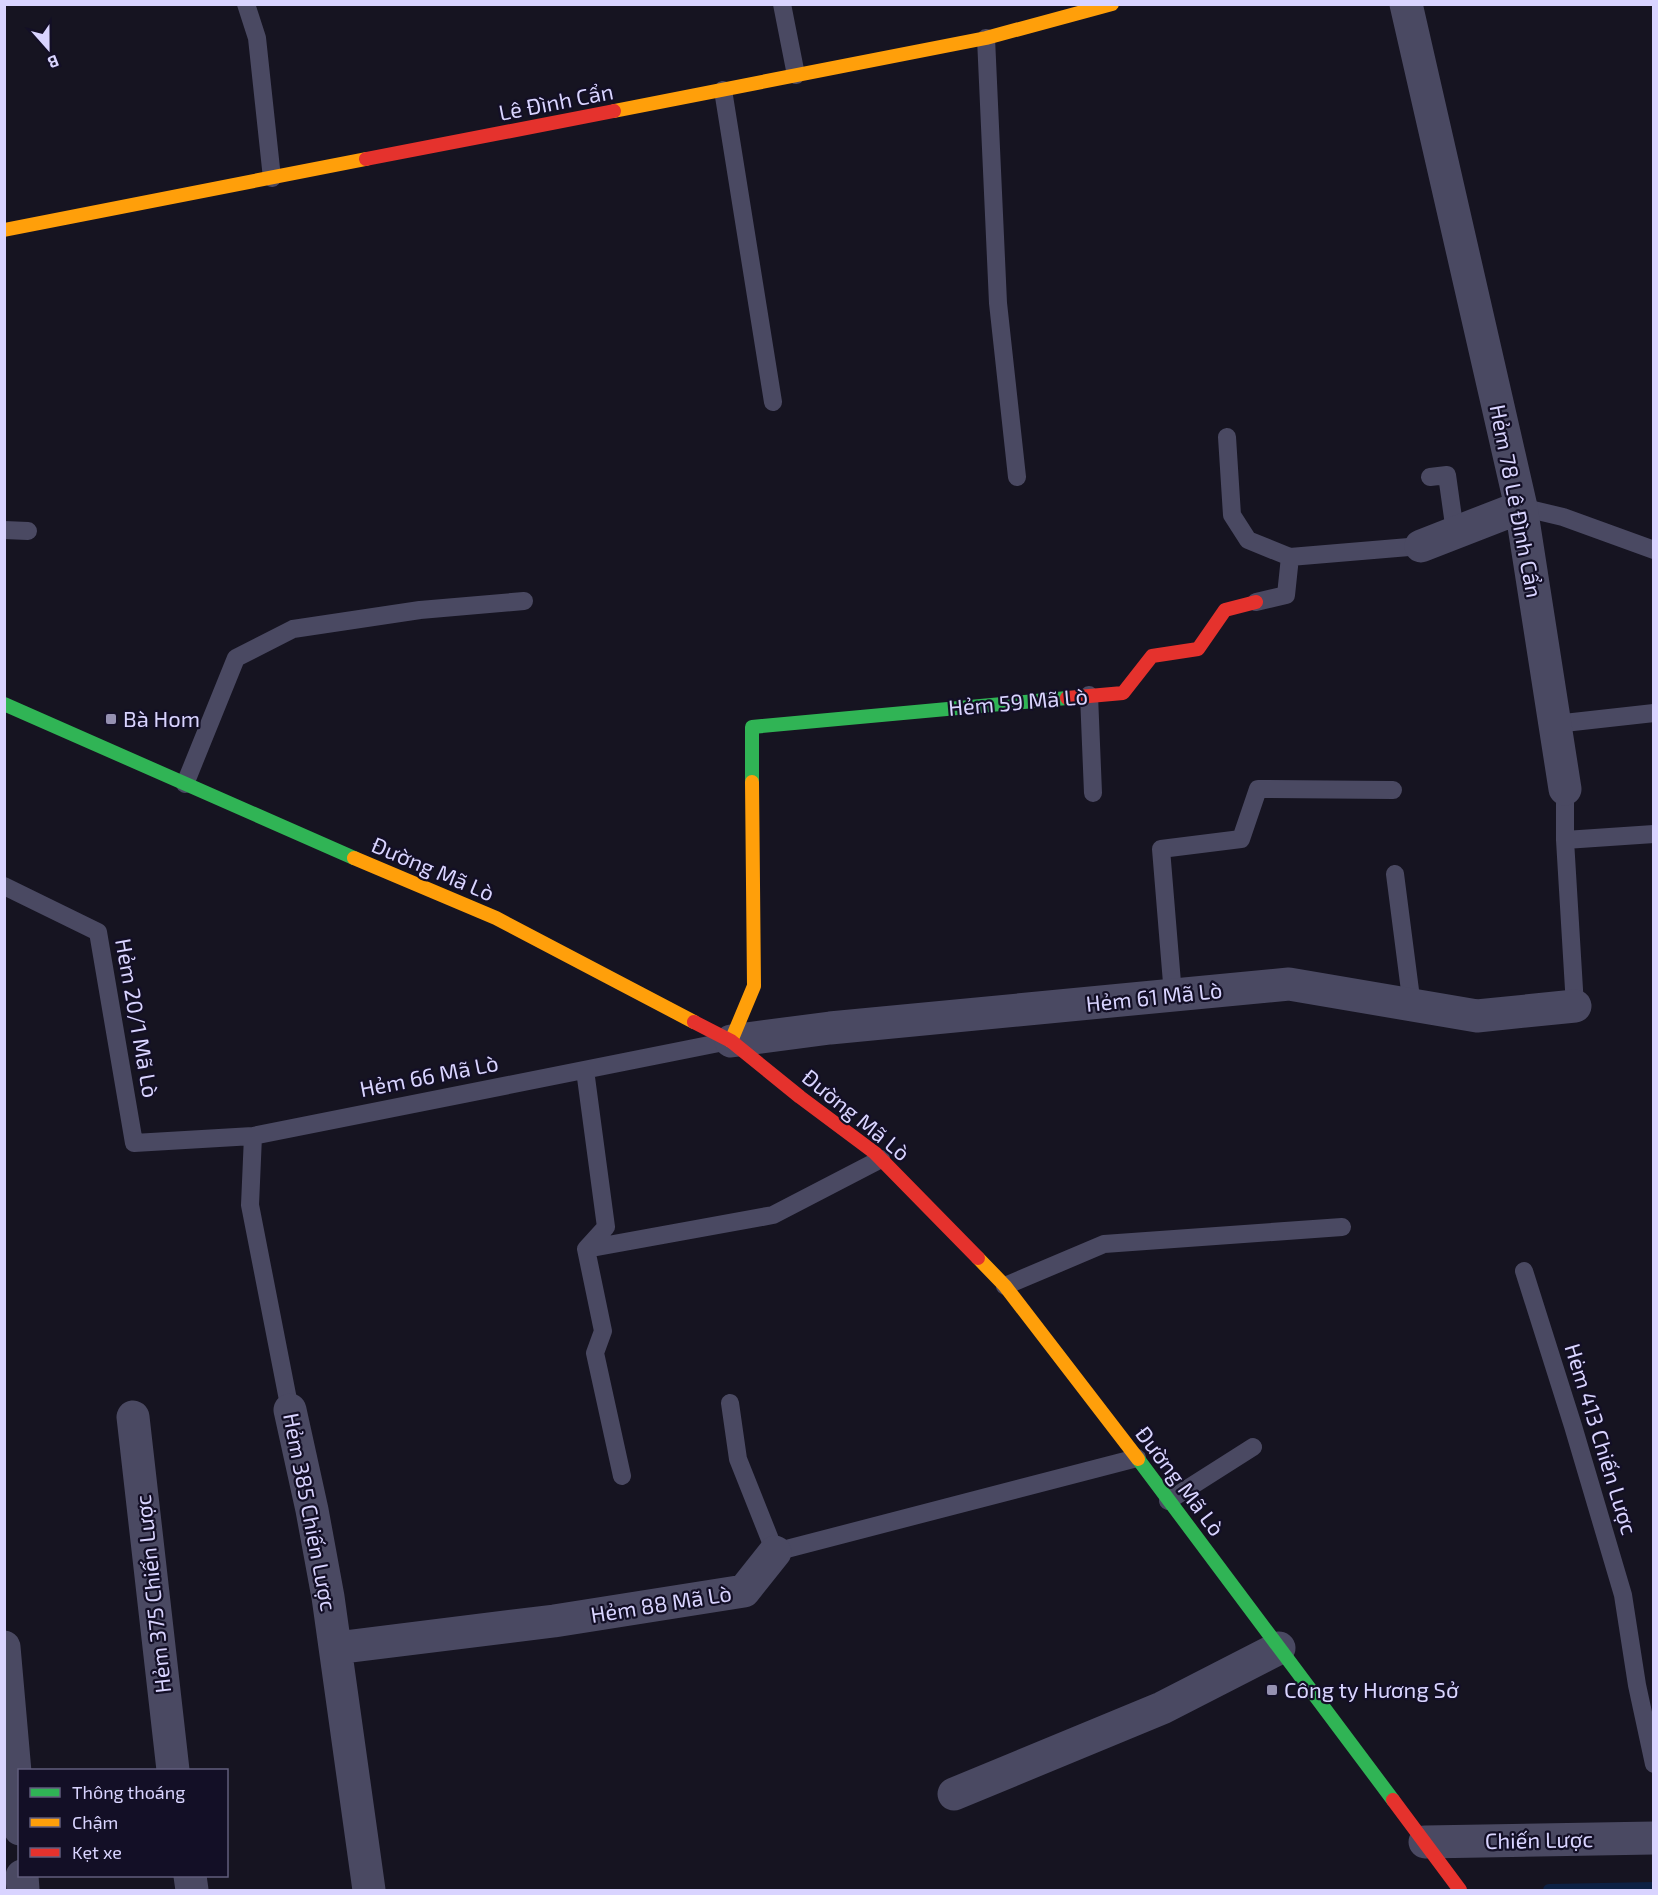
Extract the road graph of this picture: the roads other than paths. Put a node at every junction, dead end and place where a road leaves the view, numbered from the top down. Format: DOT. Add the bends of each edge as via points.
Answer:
graph roads {
  1 [pos="246,4"];
  2 [pos="782,4"];
  3 [pos="1112,4"];
  4 [pos="1406,4"];
  5 [pos="987,38"];
  6 [pos="796,75"];
  7 [pos="723,90"];
  8 [pos="272,178"];
  9 [pos="4,230"];
  10 [pos="773,402"];
  11 [pos="1227,437"];
  12 [pos="1017,477"];
  13 [pos="1430,477"];
  14 [pos="1521,507"];
  15 [pos="4,530"];
  16 [pos="28,531"];
  17 [pos="1455,532"];
  18 [pos="1421,546"];
  19 [pos="1653,549"];
  20 [pos="1290,557"];
  21 [pos="524,602"];
  22 [pos="1256,602"];
  23 [pos="1089,695"];
  24 [pos="4,704"];
  25 [pos="1653,712"];
  26 [pos="1555,724"];
  27 [pos="185,784"];
  28 [pos="1565,789"];
  29 [pos="1393,790"];
  30 [pos="1093,793"];
  31 [pos="1653,834"];
  32 [pos="1564,840"];
  33 [pos="1395,874"];
  34 [pos="4,886"];
  35 [pos="1173,995"];
  36 [pos="1412,1005"];
  37 [pos="1575,1006"];
  38 [pos="731,1041"];
  39 [pos="585,1070"];
  40 [pos="253,1136"];
  41 [pos="134,1143"];
  42 [pos="881,1159"];
  43 [pos="1342,1227"];
  44 [pos="586,1249"];
  45 [pos="1524,1271"];
  46 [pos="1005,1286"];
  47 [pos="730,1403"];
  48 [pos="290,1410"];
  49 [pos="133,1417"];
  50 [pos="1253,1447"];
  51 [pos="1137,1458"];
  52 [pos="622,1476"];
  53 [pos="1168,1501"];
  54 [pos="775,1552"];
  55 [pos="4,1647"];
  56 [pos="1280,1647"];
  57 [pos="336,1648"];
  58 [pos="1653,1764"];
  59 [pos="174,1769"];
  60 [pos="954,1794"];
  61 [pos="18,1806"];
  62 [pos="1653,1838"];
  63 [pos="1429,1848"];
  64 [pos="369,1890"];
  65 [pos="1460,1890"];
  1 -- 8 [label="lane" via="257,38"];
  2 -- 6 [label="lane"];
  3 -- 5 [label="street, Lê Đình Cẩn"];
  4 -- 14 [label="street, Hẻm 78 Lê Đình Cẩn"];
  5 -- 6 [label="street, Lê Đình Cẩn"];
  5 -- 12 [label="lane" via="998,303"];
  6 -- 7 [label="street, Lê Đình Cẩn"];
  7 -- 8 [label="street, Lê Đình Cẩn"];
  7 -- 10 [label="lane"];
  8 -- 9 [label="street, Lê Đình Cẩn"];
  11 -- 20 [label="lane" via="1232,515 1248,540"];
  13 -- 17 [label="lane" via="1447,476"];
  14 -- 17 [label="street"];
  14 -- 19 [label="lane" via="1563,517"];
  14 -- 26 [label="street, Hẻm 78 Lê Đình Cẩn"];
  15 -- 16 [label="lane"];
  17 -- 18 [label="street"];
  18 -- 20 [label="lane"];
  20 -- 22 [label="lane, Hẻm 59 Mã Lò" via="1286,595"];
  21 -- 27 [label="lane" via="420,610 294,628 236,658"];
  22 -- 23 [label="street, Hẻm 59 Mã Lò" via="1225,610 1198,649 1152,656 1123,693"];
  23 -- 30 [label="lane"];
  23 -- 38 [label="street, Hẻm 59 Mã Lò" via="752,727 754,986"];
  24 -- 27 [label="street, Đường Mã Lò"];
  25 -- 26 [label="lane"];
  26 -- 28 [label="street, Hẻm 78 Lê Đình Cẩn"];
  27 -- 38 [label="street, Đường Mã Lò" via="496,918"];
  28 -- 32 [label="lane, Hẻm 78 Lê Đình Cẩn"];
  29 -- 35 [label="lane" via="1258,789 1241,839 1161,849"];
  31 -- 32 [label="lane"];
  32 -- 37 [label="lane, Hẻm 78 Lê Đình Cẩn"];
  33 -- 36 [label="lane"];
  34 -- 41 [label="lane, Hẻm 20/1 Mã Lò" via="98,932"];
  35 -- 36 [label="street, Hẻm 61 Mã Lò" via="1288,984"];
  35 -- 38 [label="street, Hẻm 61 Mã Lò"];
  36 -- 37 [label="street, Hẻm 61 Mã Lò" via="1477,1017"];
  38 -- 39 [label="lane, Hẻm 66 Mã Lò"];
  38 -- 42 [label="street, Đường Mã Lò"];
  39 -- 40 [label="lane, Hẻm 66 Mã Lò"];
  39 -- 44 [label="lane" via="606,1227"];
  40 -- 41 [label="lane, Hẻm 66 Mã Lò"];
  40 -- 48 [label="lane, Hẻm 385 Chiến Lược" via="250,1205"];
  42 -- 44 [label="lane" via="773,1215"];
  42 -- 46 [label="street, Đường Mã Lò"];
  43 -- 46 [label="lane" via="1104,1244"];
  44 -- 52 [label="lane" via="603,1331 595,1353"];
  45 -- 58 [label="lane, Hėm 413 Chiến Lược" via="1623,1595"];
  46 -- 51 [label="street, Đường Mã Lò"];
  47 -- 54 [label="lane" via="738,1458"];
  48 -- 57 [label="street, Hẻm 385 Chiến Lược"];
  49 -- 59 [label="street, Hẻm 375 Chiến Lược"];
  50 -- 53 [label="lane"];
  51 -- 53 [label="street, Đường Mã Lò"];
  51 -- 54 [label="lane"];
  53 -- 56 [label="street, Đường Mã Lò"];
  54 -- 57 [label="street, Hẻm 88 Mã Lò" via="744,1591 554,1621"];
  55 -- 61 [label="street"];
  56 -- 60 [label="street" via="1162,1708"];
  56 -- 63 [label="street, Đường Mã Lò"];
  57 -- 64 [label="street, Hẻm 385 Chiến Lược"];
  62 -- 63 [label="street, Chiến Lược"];
  63 -- 65 [label="street, Đường Mã Lò"];
}
